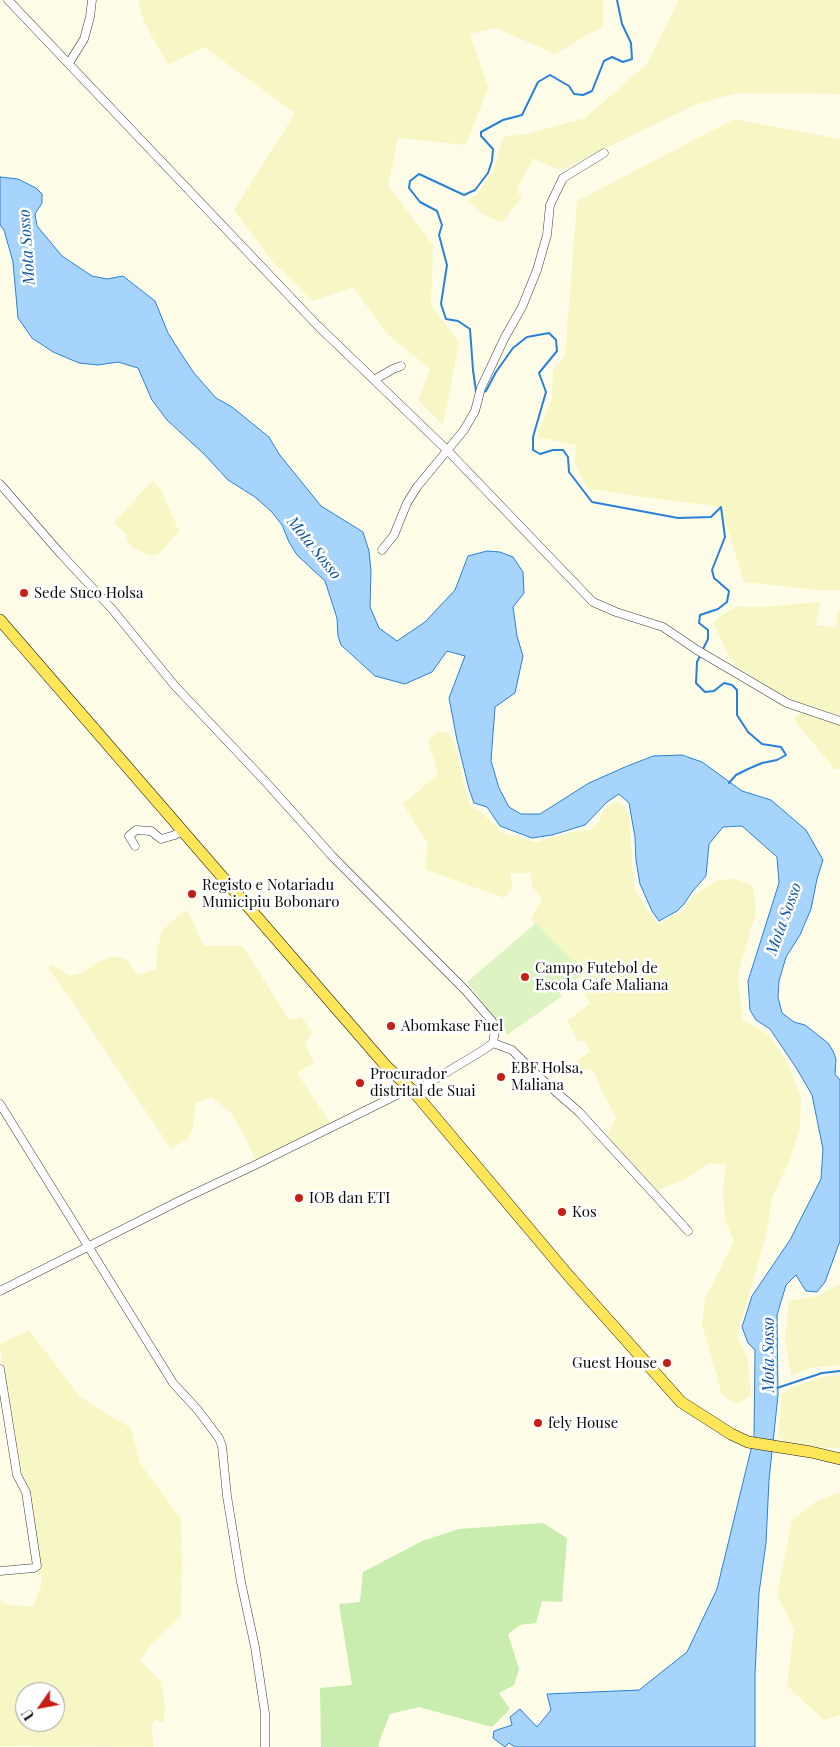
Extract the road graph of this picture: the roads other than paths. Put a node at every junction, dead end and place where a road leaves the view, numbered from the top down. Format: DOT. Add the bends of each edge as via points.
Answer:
graph roads {
  1 [pos="8,0"];
  2 [pos="92,0"];
  3 [pos="69,63"];
  4 [pos="604,153"];
  5 [pos="401,366"];
  6 [pos="374,380"];
  7 [pos="448,452"];
  8 [pos="0,484"];
  9 [pos="382,550"];
  10 [pos="0,620"];
  11 [pos="840,721"];
  12 [pos="182,830"];
  13 [pos="135,846"];
  14 [pos="493,1043"];
  15 [pos="414,1092"];
  16 [pos="0,1104"];
  17 [pos="688,1231"];
  18 [pos="88,1246"];
  19 [pos="0,1291"];
  20 [pos="0,1369"];
  21 [pos="840,1459"];
  22 [pos="0,1571"];
  23 [pos="265,1747"];
  1 -- 3 [label="street"];
  2 -- 3 [label="street" via="84,39"];
  3 -- 6 [label="street" via="304,312"];
  4 -- 7 [label="street" via="562,178 550,205 538,270 479,392 475,411"];
  5 -- 6 [label="street"];
  6 -- 7 [label="street"];
  7 -- 9 [label="street" via="406,503 394,535"];
  7 -- 11 [label="street" via="593,602 663,627 787,703"];
  8 -- 14 [label="street" via="112,609 175,686 333,858 472,998 492,1021 495,1030"];
  10 -- 12 [label="main road"];
  12 -- 13 [label="street" via="161,839 151,831 136,830 129,836"];
  12 -- 15 [label="main road" via="386,1066"];
  14 -- 15 [label="street"];
  14 -- 17 [label="street" via="512,1050 579,1112"];
  15 -- 18 [label="street" via="405,1091"];
  15 -- 21 [label="main road" via="681,1402 748,1442"];
  16 -- 18 [label="street"];
  18 -- 19 [label="street"];
  18 -- 23 [label="street" via="173,1383 197,1409 222,1446 226,1496 265,1712"];
  20 -- 22 [label="street" via="17,1475 26,1492 37,1566"];
}
